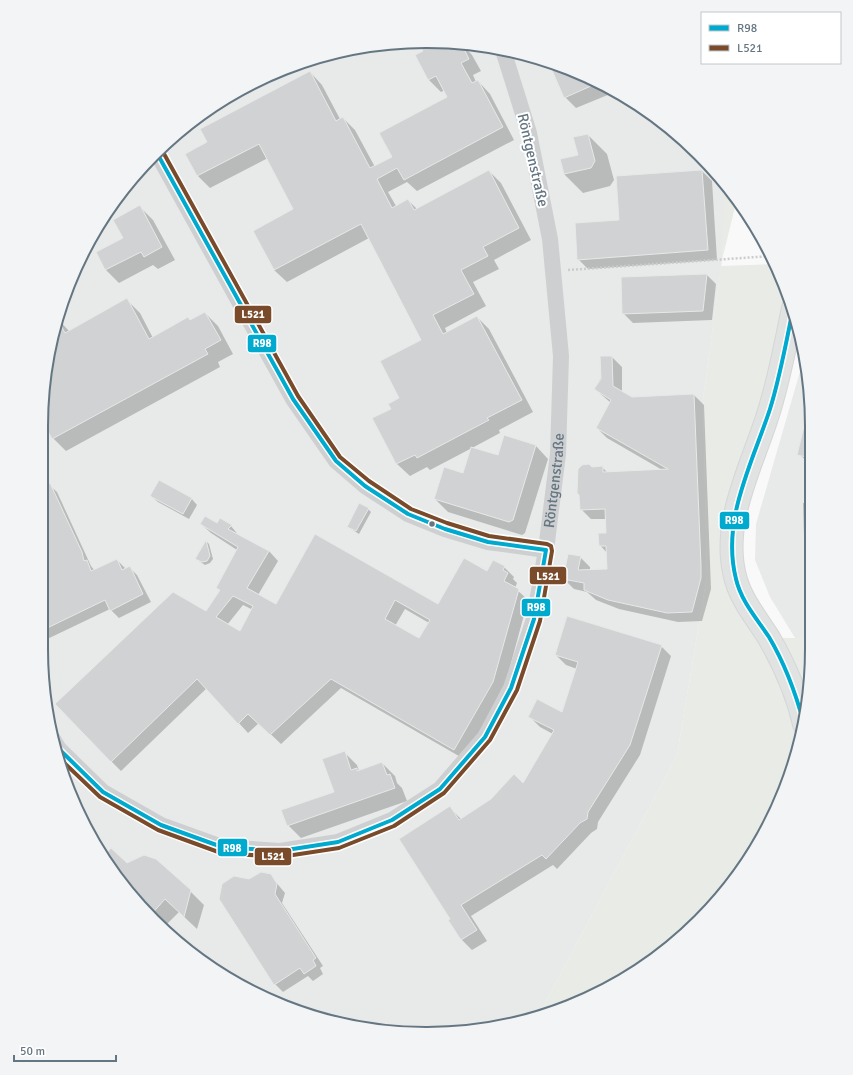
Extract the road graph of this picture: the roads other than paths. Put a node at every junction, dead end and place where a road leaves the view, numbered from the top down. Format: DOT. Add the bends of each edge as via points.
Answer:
graph roads {
  1 [pos="504,56"];
  2 [pos="160,158"];
  3 [pos="790,322"];
  4 [pos="546,550"];
  5 [pos="800,708"];
  6 [pos="63,753"];
  1 -- 4 [label="street, Röntgenstraße" via="529,133 550,239 562,356 558,454"];
  2 -- 4 [label="street" via="293,398 336,461 365,486 408,514 488,542"];
  3 -- 5 [label="street" via="777,382 734,521 732,543 733,566 740,591 787,671"];
  4 -- 6 [label="street, Röntgenstraße" via="534,619 511,688 485,737 440,789 392,820 338,842 280,851 222,847 162,824 103,792"];
}
